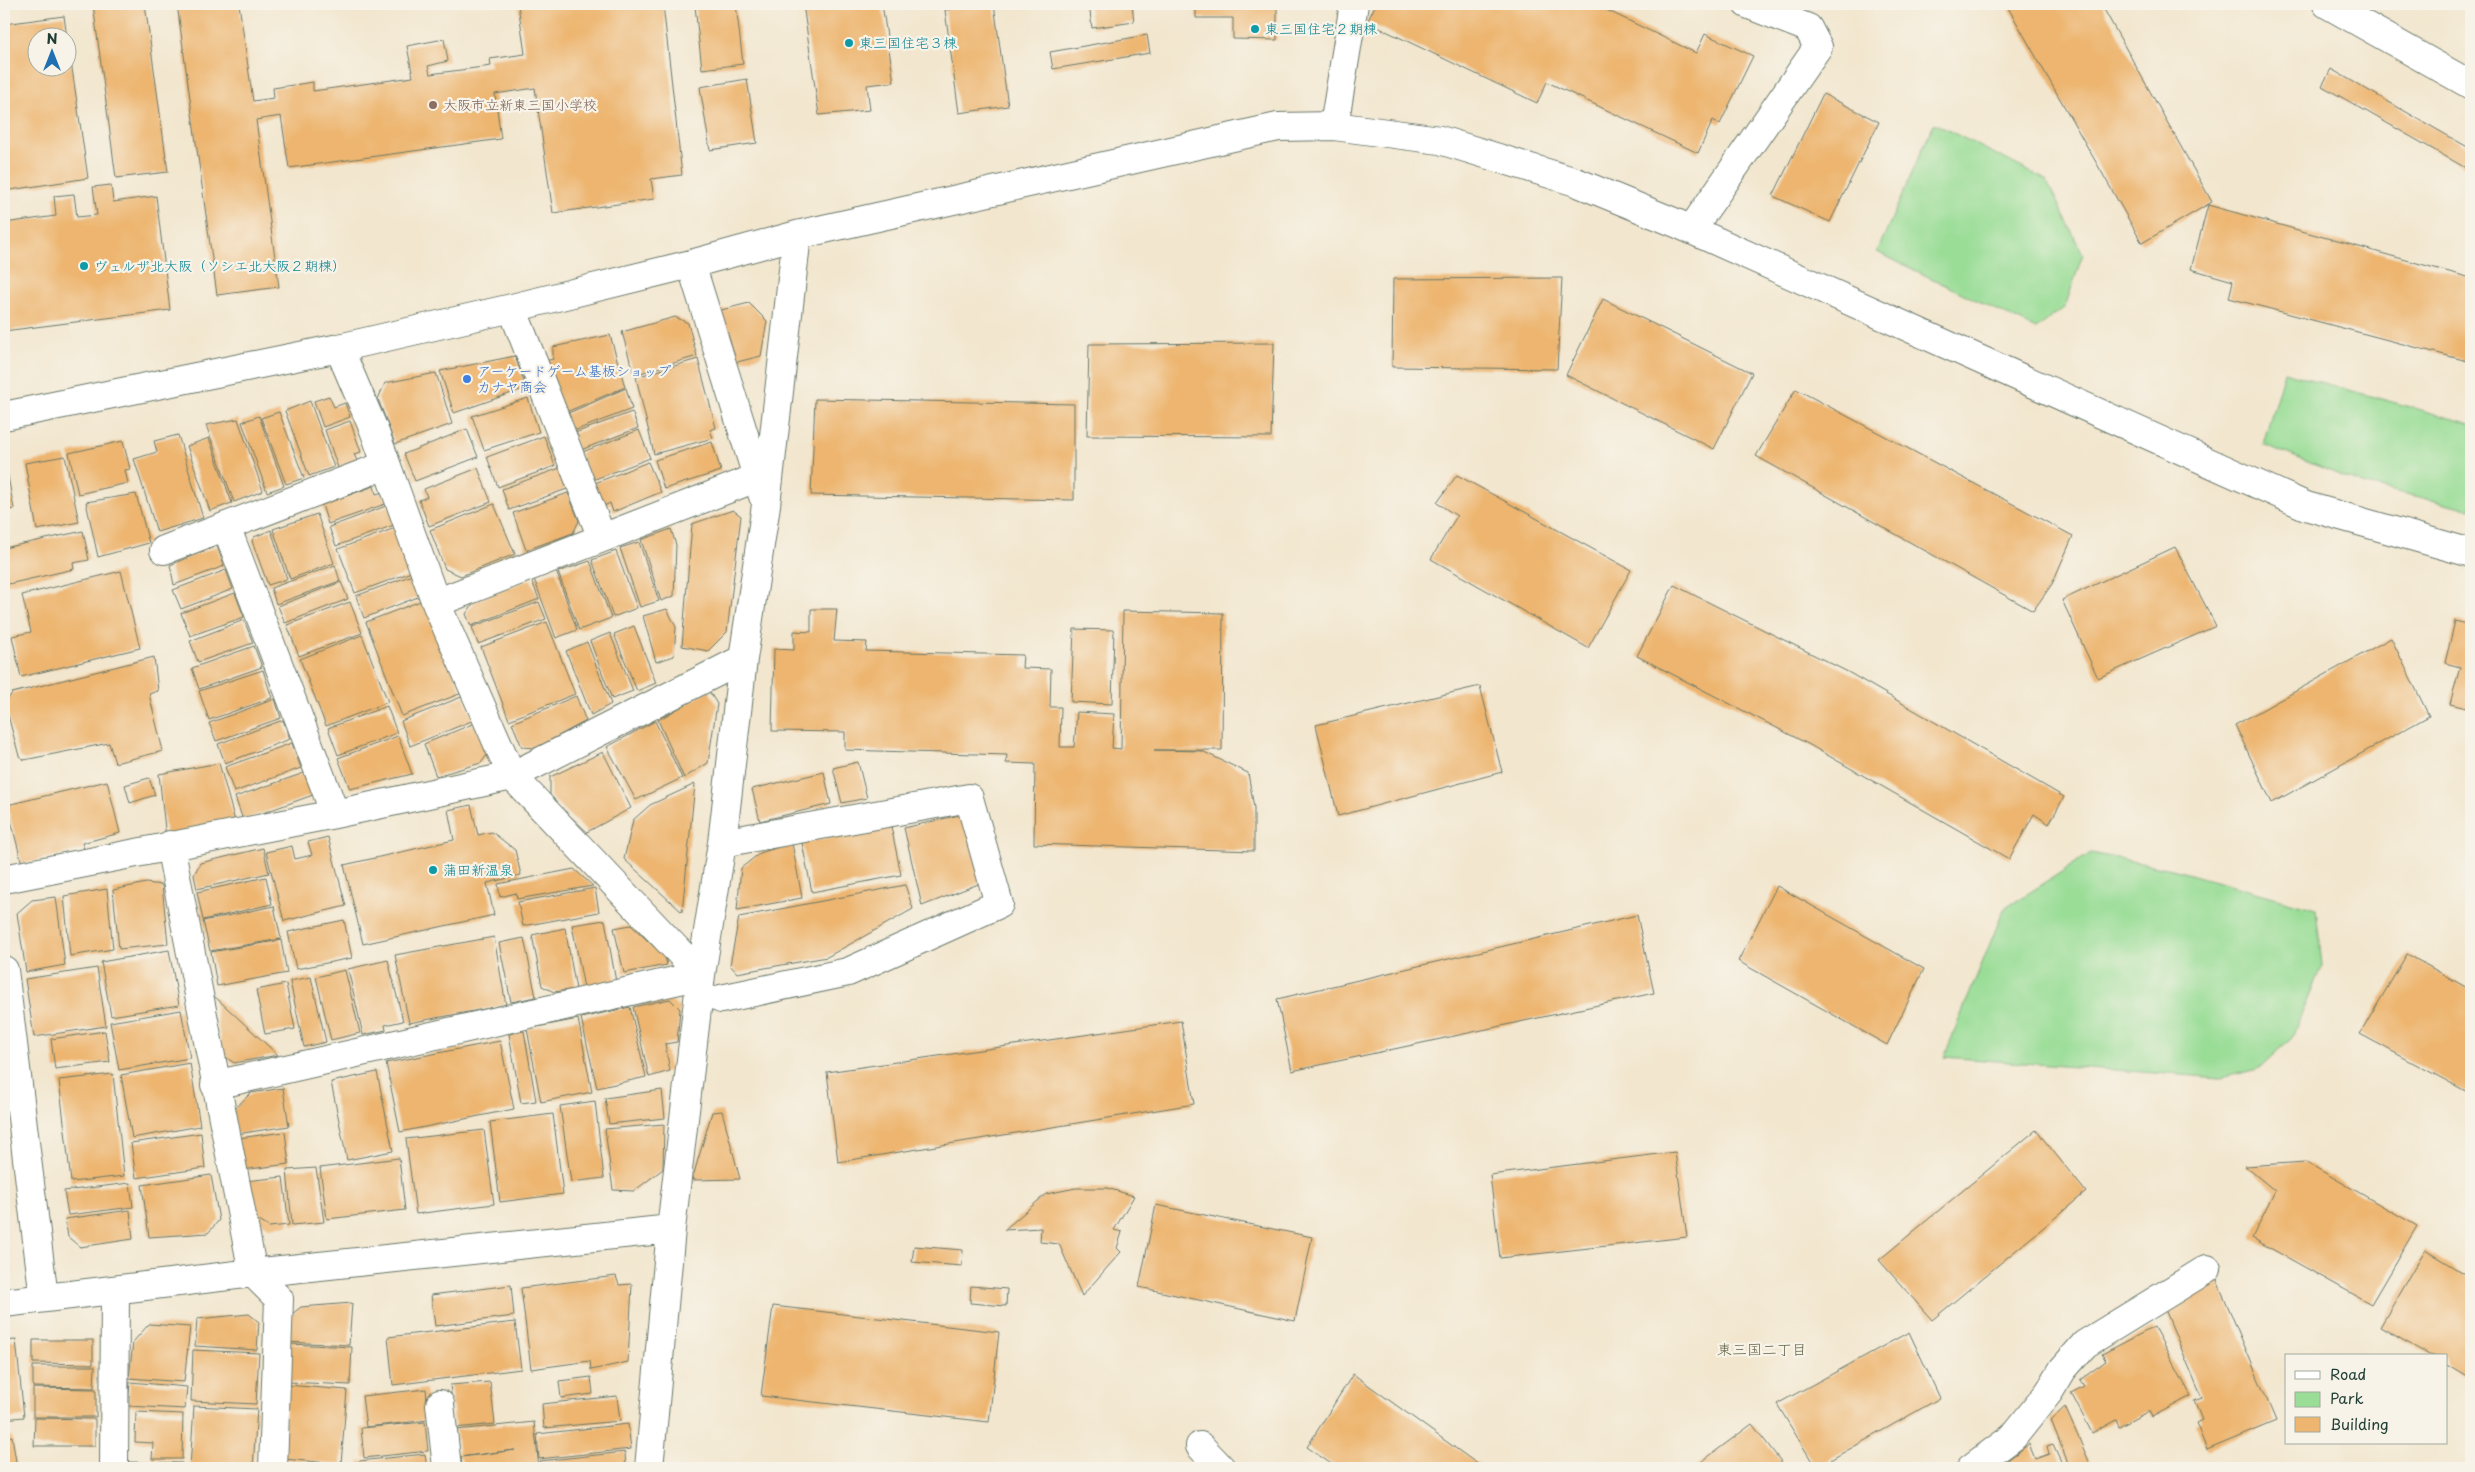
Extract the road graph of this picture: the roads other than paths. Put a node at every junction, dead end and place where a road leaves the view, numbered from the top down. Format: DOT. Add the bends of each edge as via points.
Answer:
graph roads {
  1 [pos="1354,4"];
  2 [pos="1747,4"];
  3 [pos="2327,4"];
  4 [pos="2471,86"];
  5 [pos="1334,126"];
  6 [pos="1691,230"];
  7 [pos="797,235"];
  8 [pos="691,264"];
  9 [pos="512,308"];
  10 [pos="339,348"];
  11 [pos="4,416"];
  12 [pos="386,465"];
  13 [pos="756,478"];
  14 [pos="766,505"];
  15 [pos="226,526"];
  16 [pos="602,538"];
  17 [pos="164,550"];
  18 [pos="2471,553"];
  19 [pos="436,603"];
  20 [pos="743,659"];
  21 [pos="512,776"];
  22 [pos="335,814"];
  23 [pos="722,842"];
  24 [pos="170,845"];
  25 [pos="4,879"];
  26 [pos="4,970"];
  27 [pos="701,975"];
  28 [pos="721,1000"];
  29 [pos="216,1084"];
  30 [pos="671,1229"];
  31 [pos="2207,1269"];
  32 [pos="253,1273"];
  33 [pos="115,1290"];
  34 [pos="44,1298"];
  35 [pos="4,1303"];
  36 [pos="440,1404"];
  37 [pos="1200,1446"];
  38 [pos="114,1468"];
  39 [pos="273,1468"];
  40 [pos="447,1468"];
  41 [pos="649,1468"];
  42 [pos="1221,1468"];
  43 [pos="1971,1468"];
  1 -- 5 [label="street"];
  2 -- 6 [label="street" via="1808,28 1818,47"];
  3 -- 4 [label="street"];
  5 -- 6 [label="street" via="1440,140 1576,182"];
  5 -- 7 [label="street" via="1278,128"];
  6 -- 18 [label="street" via="2306,506"];
  7 -- 8 [label="street"];
  7 -- 14 [label="street"];
  8 -- 9 [label="street"];
  8 -- 13 [label="street"];
  9 -- 10 [label="street"];
  9 -- 16 [label="street"];
  10 -- 11 [label="street"];
  10 -- 12 [label="street"];
  12 -- 15 [label="street"];
  12 -- 19 [label="street"];
  13 -- 14 [label="street"];
  13 -- 16 [label="street"];
  14 -- 20 [label="street"];
  15 -- 17 [label="street"];
  15 -- 22 [label="street"];
  16 -- 19 [label="street"];
  19 -- 21 [label="street"];
  20 -- 21 [label="street"];
  20 -- 23 [label="street"];
  21 -- 22 [label="street"];
  21 -- 27 [label="street"];
  22 -- 24 [label="street"];
  23 -- 27 [label="street"];
  23 -- 28 [label="street" via="970,798 999,904 848,972"];
  24 -- 25 [label="street"];
  24 -- 29 [label="street"];
  26 -- 34 [label="street"];
  27 -- 29 [label="street"];
  27 -- 30 [label="street"];
  29 -- 32 [label="street"];
  30 -- 32 [label="street"];
  30 -- 41 [label="street"];
  31 -- 43 [label="street" via="2085,1344 2013,1437"];
  32 -- 33 [label="street"];
  32 -- 39 [label="street" via="279,1299"];
  33 -- 34 [label="street"];
  33 -- 38 [label="street"];
  34 -- 35 [label="street"];
  36 -- 40 [label="street"];
  37 -- 42 [label="street"];
}
